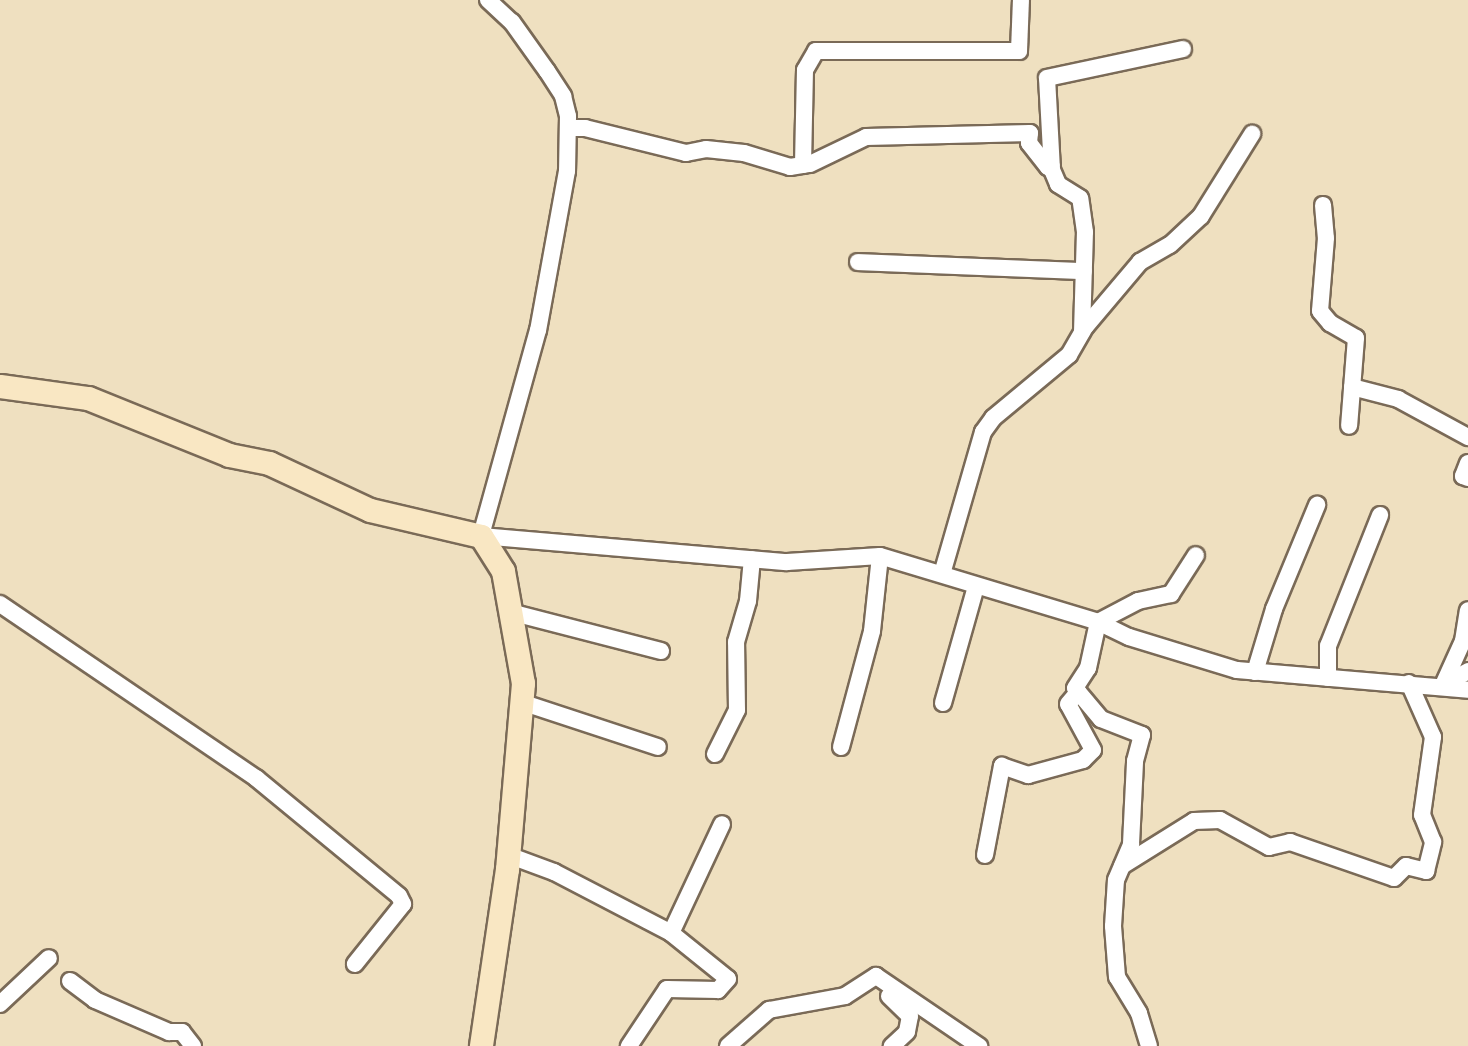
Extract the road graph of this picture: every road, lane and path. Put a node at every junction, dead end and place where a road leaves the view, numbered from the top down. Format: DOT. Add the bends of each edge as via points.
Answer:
graph roads {
  1 [pos="488,0"];
  2 [pos="1021,0"];
  3 [pos="1183,48"];
  4 [pos="568,128"];
  5 [pos="1252,134"];
  6 [pos="803,165"];
  7 [pos="1052,165"];
  8 [pos="1323,205"];
  9 [pos="858,262"];
  10 [pos="1084,271"];
  11 [pos="1082,331"];
  12 [pos="0,386"];
  13 [pos="1352,387"];
  14 [pos="1349,426"];
  15 [pos="1468,437"];
  16 [pos="1468,463"];
  17 [pos="1468,478"];
  18 [pos="1317,505"];
  19 [pos="1380,515"];
  20 [pos="481,536"];
  21 [pos="1196,555"];
  22 [pos="880,556"];
  23 [pos="752,559"];
  24 [pos="942,574"];
  25 [pos="976,586"];
  26 [pos="0,604"];
  27 [pos="1468,610"];
  28 [pos="510,612"];
  29 [pos="1098,622"];
  30 [pos="661,651"];
  31 [pos="1468,671"];
  32 [pos="1255,672"];
  33 [pos="1328,678"];
  34 [pos="1409,683"];
  35 [pos="1443,685"];
  36 [pos="1468,690"];
  37 [pos="1078,692"];
  38 [pos="522,702"];
  39 [pos="943,703"];
  40 [pos="658,747"];
  41 [pos="841,747"];
  42 [pos="715,754"];
  43 [pos="722,824"];
  44 [pos="508,855"];
  45 [pos="985,855"];
  46 [pos="1122,866"];
  47 [pos="671,933"];
  48 [pos="49,958"];
  49 [pos="355,964"];
  50 [pos="70,981"];
  51 [pos="870,982"];
  52 [pos="0,1004"];
  53 [pos="193,1046"];
  54 [pos="482,1046"];
  55 [pos="629,1046"];
  56 [pos="728,1046"];
  57 [pos="892,1046"];
  58 [pos="979,1046"];
  59 [pos="1149,1046"];
  1 -- 4 [label="street" via="512,22 563,96"];
  2 -- 6 [label="street" via="1019,51 817,51 805,70"];
  3 -- 7 [label="street" via="1047,78"];
  4 -- 6 [label="street" via="585,128 686,153 706,149 744,153 790,167"];
  4 -- 20 [label="street" via="567,171 538,330"];
  5 -- 11 [label="street" via="1201,216 1170,245 1139,262"];
  6 -- 7 [label="street" via="866,137 1030,133 1029,143 1048,167"];
  7 -- 10 [label="street" via="1058,184 1080,198"];
  8 -- 13 [label="street" via="1326,239 1320,311 1330,323 1356,338"];
  9 -- 10 [label="street"];
  10 -- 11 [label="street"];
  11 -- 24 [label="street" via="1069,355 1007,404 984,432"];
  12 -- 20 [label="street" via="88,398 229,455 269,463 370,510"];
  13 -- 14 [label="street"];
  13 -- 15 [label="street" via="1398,399"];
  16 -- 17 [label="street" via="1463,476"];
  18 -- 32 [label="street" via="1274,609"];
  19 -- 33 [label="street" via="1328,646"];
  20 -- 23 [label="street"];
  20 -- 28 [label="street" via="503,571"];
  21 -- 29 [label="street" via="1171,594 1138,601"];
  22 -- 23 [label="street" via="803,563"];
  22 -- 24 [label="street"];
  22 -- 41 [label="street" via="872,631"];
  23 -- 42 [label="street" via="748,601 736,642 737,710"];
  24 -- 25 [label="street"];
  25 -- 29 [label="street"];
  25 -- 39 [label="street"];
  26 -- 49 [label="street" via="256,778 399,896 403,904"];
  27 -- 35 [label="street" via="1463,641"];
  28 -- 30 [label="street"];
  28 -- 38 [label="street" via="523,683"];
  29 -- 32 [label="street" via="1129,637"];
  29 -- 37 [label="street" via="1088,668 1075,688"];
  31 -- 35 [label="street"];
  32 -- 33 [label="street"];
  33 -- 34 [label="street"];
  34 -- 35 [label="street"];
  34 -- 46 [label="street" via="1433,737 1422,815 1433,842 1426,872 1405,866 1394,878 1290,842 1269,847 1220,820 1194,821"];
  35 -- 36 [label="street"];
  37 -- 45 [label="street" via="1068,704 1093,750 1083,760 1028,775 1002,766"];
  37 -- 46 [label="street" via="1101,719 1142,735 1135,761 1131,844"];
  38 -- 40 [label="street"];
  38 -- 44 [label="street"];
  43 -- 47 [label="street"];
  44 -- 47 [label="street" via="554,872"];
  44 -- 54 [label="street"];
  46 -- 59 [label="street" via="1116,880 1114,959 1117,977 1139,1013"];
  47 -- 55 [label="street" via="729,979 718,990 667,989"];
  48 -- 52 [label="street"];
  50 -- 53 [label="street" via="95,1000 169,1032 182,1032"];
  51 -- 56 [label="street" via="825,1002 769,1010"];
  51 -- 57 [label="street" via="910,1016 906,1032"];
  51 -- 58 [label="street" via="876,976"];
}
